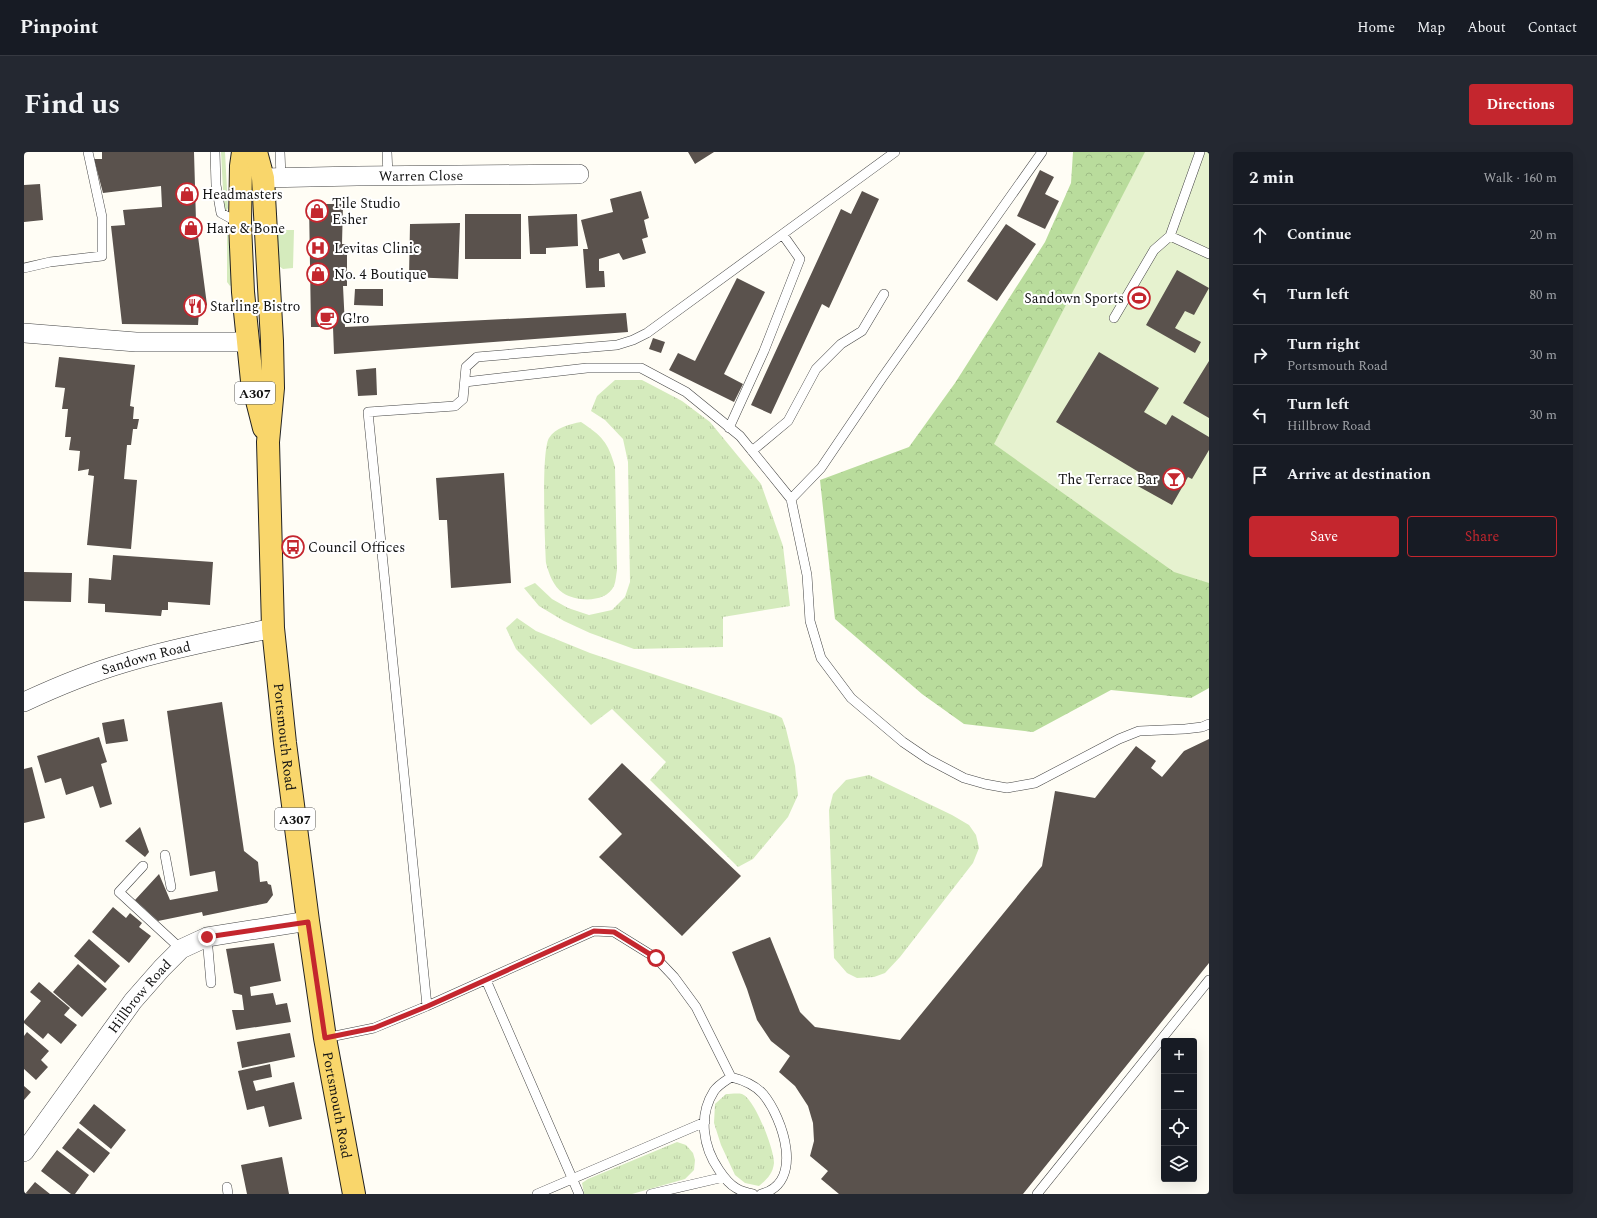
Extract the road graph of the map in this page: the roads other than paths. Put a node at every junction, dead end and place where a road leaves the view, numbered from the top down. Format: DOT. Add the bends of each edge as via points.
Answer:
graph roads {
  1 [pos="88,152"];
  2 [pos="215,152"];
  3 [pos="243,152"];
  4 [pos="256,152"];
  5 [pos="280,152"];
  6 [pos="387,152"];
  7 [pos="895,152"];
  8 [pos="1042,152"];
  9 [pos="1200,152"];
  10 [pos="579,174"];
  11 [pos="388,176"];
  12 [pos="272,178"];
  13 [pos="240,224"];
  14 [pos="783,235"];
  15 [pos="1170,236"];
  16 [pos="1209,254"];
  17 [pos="24,268"];
  18 [pos="884,294"];
  19 [pos="1114,318"];
  20 [pos="24,333"];
  21 [pos="272,341"];
  22 [pos="247,342"];
  23 [pos="465,382"];
  24 [pos="729,428"];
  25 [pos="268,442"];
  26 [pos="752,451"];
  27 [pos="791,499"];
  28 [pos="273,628"];
  29 [pos="24,702"];
  30 [pos="1209,724"];
  31 [pos="165,856"];
  32 [pos="142,866"];
  33 [pos="171,887"];
  34 [pos="308,922"];
  35 [pos="207,937"];
  36 [pos="181,949"];
  37 [pos="486,980"];
  38 [pos="1209,980"];
  39 [pos="211,983"];
  40 [pos="428,1006"];
  41 [pos="325,1038"];
  42 [pos="731,1077"];
  43 [pos="705,1122"];
  44 [pos="24,1152"];
  45 [pos="724,1177"];
  46 [pos="572,1179"];
  47 [pos="767,1193"];
  48 [pos="354,1194"];
  49 [pos="537,1194"];
  50 [pos="579,1194"];
  51 [pos="651,1194"];
  52 [pos="753,1194"];
  53 [pos="1037,1194"];
  1 -- 17 [label="lane" via="102,217 102,256"];
  2 -- 13 [label="lane" via="220,213"];
  3 -- 13 [label="main road, A307"];
  4 -- 12 [label="main road, A307"];
  5 -- 12 [label="lane"];
  6 -- 11 [label="lane"];
  7 -- 14 [label="lane"];
  8 -- 27 [label="lane" via="821,468"];
  9 -- 15 [label="lane"];
  10 -- 11 [label="street, Warren Close"];
  11 -- 12 [label="street, Warren Close"];
  12 -- 21 [label="main road, A307"];
  13 -- 22 [label="main road, A307"];
  14 -- 23 [label="lane" via="647,333 633,340 617,345 478,356 466,368"];
  14 -- 24 [label="lane" via="800,259 764,351"];
  15 -- 16 [label="lane"];
  15 -- 19 [label="lane" via="1154,250"];
  18 -- 26 [label="lane" via="862,331 840,344 816,369 788,421"];
  20 -- 22 [label="street" via="136,342"];
  21 -- 22 [label="main road"];
  21 -- 25 [label="main road, Portsmouth Road / A307" via="273,388"];
  22 -- 25 [label="main road, Portsmouth Road / A307" via="252,381"];
  23 -- 24 [label="lane" via="587,368 641,368 686,392"];
  23 -- 40 [label="lane" via="463,399 455,406 368,412"];
  24 -- 26 [label="lane" via="740,436"];
  25 -- 28 [label="main road, Portsmouth Road / A307"];
  26 -- 27 [label="lane"];
  27 -- 30 [label="lane" via="807,575 810,621 821,658 851,698 903,742 935,763 964,778 1007,788 1035,783 1139,731 1185,729"];
  28 -- 29 [label="street, Sandown Road" via="124,663 58,686"];
  28 -- 34 [label="main road, Portsmouth Road / A307" via="284,743"];
  31 -- 33 [label="lane"];
  32 -- 36 [label="lane" via="119,892"];
  34 -- 35 [label="street, Hillbrow Road"];
  34 -- 41 [label="main road, Portsmouth Road / A307"];
  35 -- 36 [label="street, Hillbrow Road"];
  35 -- 39 [label="lane"];
  36 -- 44 [label="street, Hillbrow Road" via="134,1001"];
  37 -- 40 [label="lane"];
  37 -- 42 [label="lane" via="594,931 614,932 656,958 674,977 696,1007"];
  37 -- 46 [label="lane"];
  38 -- 53 [label="lane"];
  40 -- 41 [label="lane" via="374,1028"];
  41 -- 48 [label="main road, Portsmouth Road / A307"];
  42 -- 43 [label="lane" via="715,1089 709,1100"];
  42 -- 47 [label="lane" via="748,1081 762,1093 772,1107 785,1136 785,1172 779,1183"];
  43 -- 45 [label="lane" via="707,1147"];
  43 -- 46 [label="lane"];
  45 -- 51 [label="lane"];
  45 -- 52 [label="lane" via="735,1188"];
  46 -- 49 [label="lane"];
  46 -- 50 [label="lane"];
}
